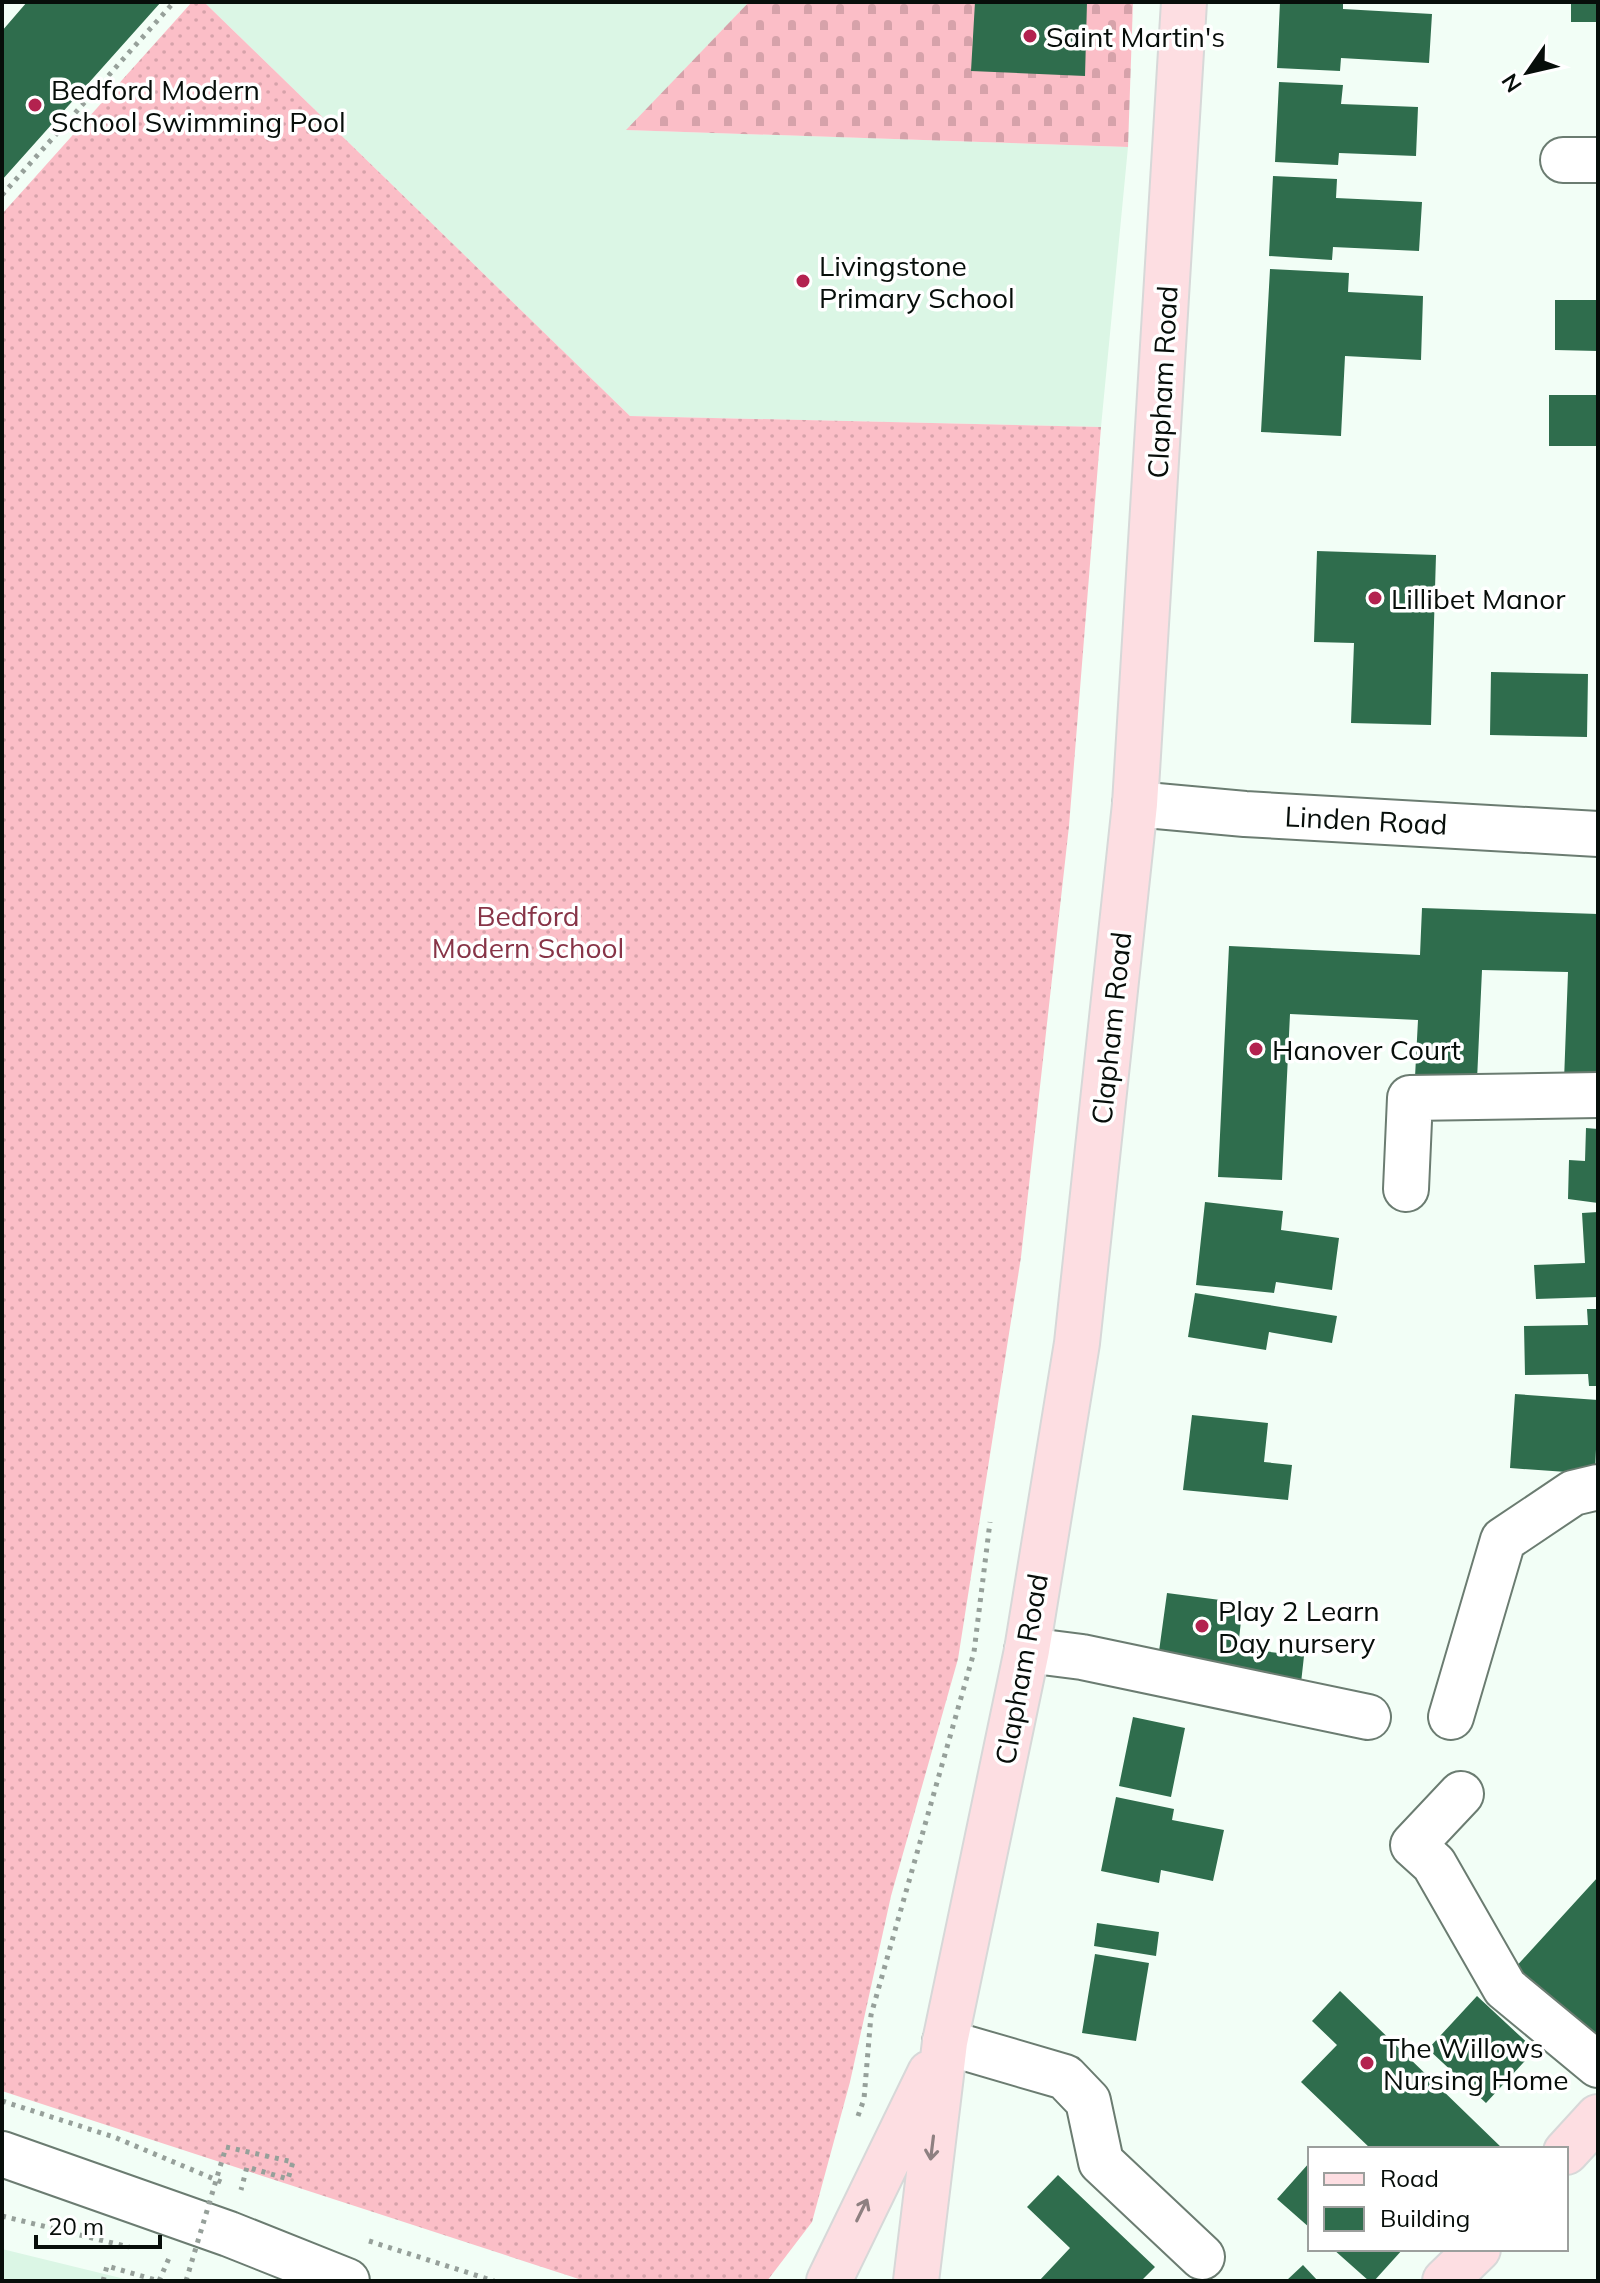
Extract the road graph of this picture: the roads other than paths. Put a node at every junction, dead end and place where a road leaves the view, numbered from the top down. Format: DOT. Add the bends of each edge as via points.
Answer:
graph roads {
  1 [pos="1184,2"];
  2 [pos="1135,804"];
  3 [pos="1598,834"];
  4 [pos="1598,1095"];
  5 [pos="1406,1189"];
  6 [pos="1598,1487"];
  7 [pos="1027,1650"];
  8 [pos="1368,1717"];
  9 [pos="1451,1717"];
  10 [pos="1461,1794"];
  11 [pos="945,2042"];
  12 [pos="1598,2065"];
  13 [pos="1598,2117"];
  14 [pos="1568,2150"];
  15 [pos="2,2154"];
  16 [pos="1476,2251"];
  17 [pos="1202,2257"];
  18 [pos="347,2281"];
  19 [pos="829,2281"];
  20 [pos="916,2281"];
  21 [pos="1445,2281"];
  1 -- 2 [label="main road, Clapham Road"];
  2 -- 3 [label="street, Linden Road"];
  2 -- 7 [label="main road, Clapham Road" via="1077,1343"];
  4 -- 5 [label="street" via="1410,1098"];
  6 -- 9 [label="street" via="1573,1493 1503,1540"];
  7 -- 8 [label="street"];
  7 -- 11 [label="main road, Clapham Road"];
  10 -- 12 [label="street" via="1413,1845 1434,1864 1505,1988"];
  11 -- 17 [label="street" via="1065,2077 1088,2101 1101,2162"];
  19 -- 11 [label="main road, Clapham Road, one-way"];
  11 -- 20 [label="main road, Clapham Road, one-way"];
  13 -- 14 [label="main road"];
  15 -- 18 [label="street"];
  16 -- 21 [label="main road"];
}
